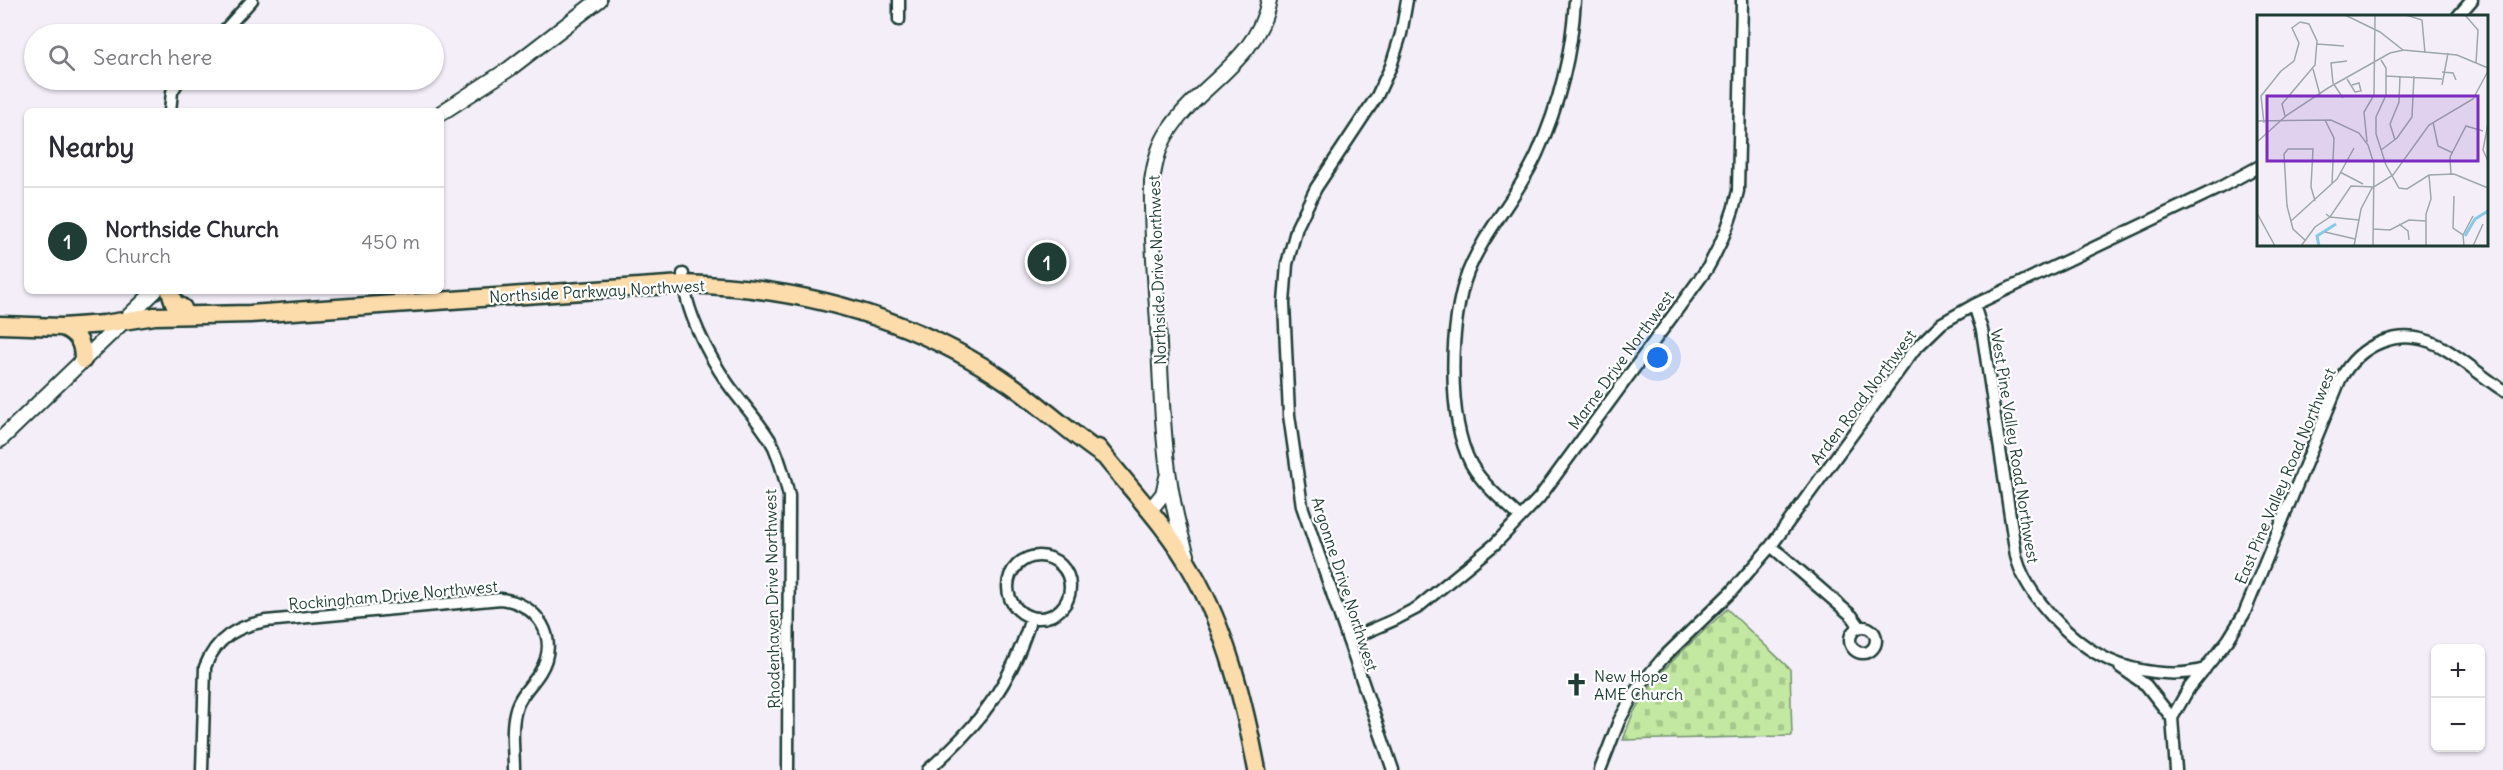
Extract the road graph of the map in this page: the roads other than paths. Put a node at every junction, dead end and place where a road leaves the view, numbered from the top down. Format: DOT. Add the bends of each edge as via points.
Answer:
graph roads {
  1 [pos="252,0"];
  2 [pos="599,0"];
  3 [pos="898,0"];
  4 [pos="1269,0"];
  5 [pos="1407,0"];
  6 [pos="1575,0"];
  7 [pos="1742,0"];
  8 [pos="2472,0"];
  9 [pos="2459,15"];
  10 [pos="899,20"];
  11 [pos="230,24"];
  12 [pos="174,90"];
  13 [pos="170,108"];
  14 [pos="444,111"];
  15 [pos="2257,167"];
  16 [pos="683,279"];
  17 [pos="444,290"];
  18 [pos="152,294"];
  19 [pos="171,294"];
  20 [pos="382,294"];
  21 [pos="1974,305"];
  22 [pos="183,308"];
  23 [pos="0,315"];
  24 [pos="155,316"];
  25 [pos="126,318"];
  26 [pos="0,324"];
  27 [pos="62,327"];
  28 [pos="83,360"];
  29 [pos="2503,390"];
  30 [pos="0,440"];
  31 [pos="1168,472"];
  32 [pos="1172,494"];
  33 [pos="1153,514"];
  34 [pos="1520,517"];
  35 [pos="1771,546"];
  36 [pos="1193,572"];
  37 [pos="1030,617"];
  38 [pos="1860,627"];
  39 [pos="1348,640"];
  40 [pos="2111,661"];
  41 [pos="2205,669"];
  42 [pos="2172,718"];
  43 [pos="202,770"];
  44 [pos="514,770"];
  45 [pos="788,770"];
  46 [pos="928,770"];
  47 [pos="1257,770"];
  48 [pos="1393,770"];
  49 [pos="1600,770"];
  50 [pos="2176,770"];
  1 -- 11 [label="street"];
  2 -- 14 [label="street" via="509,69"];
  3 -- 10 [label="street"];
  4 -- 31 [label="street, Northside Drive Northwest" via="1260,29 1249,47 1177,120 1163,141 1154,166 1151,196"];
  5 -- 39 [label="street, Argonne Drive Northwest" via="1391,66 1377,96 1304,211 1291,245 1285,282 1289,415 1298,483 1309,528"];
  6 -- 34 [label="street" via="1566,68 1551,120 1536,158 1468,271 1454,331 1456,413 1463,446 1484,482"];
  7 -- 34 [label="street, Marne Drive Northwest" via="1741,167 1733,214 1723,242 1546,489"];
  8 -- 9 [label="street"];
  12 -- 13 [label="street"];
  15 -- 21 [label="street, Arden Road Northwest"];
  16 -- 17 [label="main road, Northside Parkway Northwest"];
  16 -- 24 [label="main road, Northside Parkway Northwest" via="250,314"];
  16 -- 33 [label="main road, Northside Parkway Northwest" via="760,279 800,285 908,317 980,353 1067,415"];
  16 -- 45 [label="street, Rhodenhaven Drive Northwest" via="686,302 698,330 726,381 773,445 786,484"];
  18 -- 25 [label="street"];
  19 -- 22 [label="main road" via="174,303"];
  20 -- 22 [label="main road, Northside Parkway Northwest"];
  21 -- 35 [label="street, Arden Road Northwest" via="1942,323 1914,350"];
  21 -- 40 [label="street, West Pine Valley Road Northwest" via="1982,330 2020,572 2058,622"];
  22 -- 24 [label="main road, Northside Parkway Northwest"];
  23 -- 25 [label="main road, Northside Parkway Northwest"];
  24 -- 25 [label="main road, Northside Parkway Northwest"];
  25 -- 27 [label="main road, Northside Parkway Northwest"];
  25 -- 28 [label="street"];
  26 -- 27 [label="main road, Northside Parkway Northwest"];
  27 -- 28 [label="main road" via="77,336"];
  28 -- 30 [label="street"];
  29 -- 41 [label="street, East Pine Valley Road Northwest" via="2427,340 2395,338 2357,356 2336,389 2244,614"];
  31 -- 32 [label="street, Northside Drive Northwest"];
  31 -- 33 [label="street, Northside Drive Northwest"];
  32 -- 33 [label="street" via="1167,507"];
  32 -- 36 [label="street, Northside Drive Northwest"];
  33 -- 36 [label="main road, Northside Drive Northwest"];
  34 -- 39 [label="street, Marne Drive Northwest" via="1495,544 1417,608"];
  35 -- 38 [label="street"];
  35 -- 49 [label="street, Arden Road Northwest" via="1636,690"];
  36 -- 47 [label="main road, Northside Drive Northwest" via="1235,675"];
  37 -- 37 [label="street" via="1055,614 1069,597 1068,574 1049,557 1026,558 1009,577 1011,601"];
  37 -- 46 [label="street" via="1017,657 991,702 962,740"];
  39 -- 48 [label="street, Argonne Drive Northwest"];
  40 -- 41 [label="street, West Pine Valley Road Northwest" via="2182,674"];
  40 -- 42 [label="street, West Pine Valley Road Northwest" via="2146,685"];
  41 -- 42 [label="street, East Pine Valley Road Northwest"];
  42 -- 50 [label="street"];
  43 -- 44 [label="street, Rockingham Drive Northwest" via="203,679 210,654 225,636 240,627 266,621 501,600 519,603 535,613 548,641 547,658 540,673 522,693 516,708"];
}
